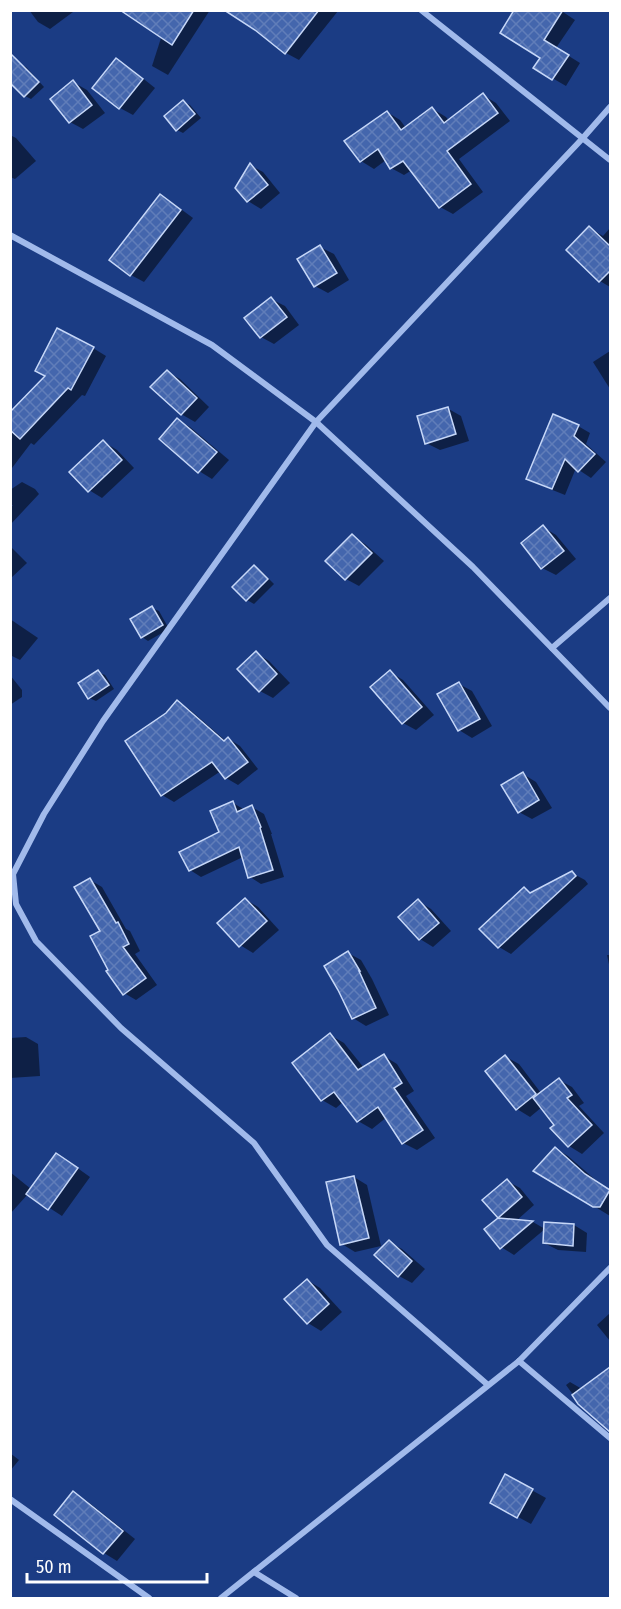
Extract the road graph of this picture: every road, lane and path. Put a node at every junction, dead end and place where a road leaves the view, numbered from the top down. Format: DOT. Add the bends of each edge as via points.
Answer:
graph roads {
  1 [pos="421,10"];
  2 [pos="610,107"];
  3 [pos="582,139"];
  4 [pos="610,160"];
  5 [pos="10,235"];
  6 [pos="316,422"];
  7 [pos="610,598"];
  8 [pos="552,648"];
  9 [pos="610,708"];
  10 [pos="610,1268"];
  11 [pos="519,1361"];
  12 [pos="488,1385"];
  13 [pos="610,1437"];
  14 [pos="10,1499"];
  15 [pos="254,1572"];
  16 [pos="148,1599"];
  17 [pos="221,1599"];
  18 [pos="296,1599"];
  1 -- 3 [label="street"];
  2 -- 3 [label="street"];
  3 -- 4 [label="street"];
  3 -- 6 [label="street"];
  5 -- 6 [label="street" via="212,345"];
  6 -- 8 [label="street" via="473,567"];
  6 -- 12 [label="street" via="102,721 44,814 13,874 16,904 36,941 121,1028 254,1143 327,1245"];
  7 -- 8 [label="street"];
  8 -- 9 [label="street"];
  10 -- 11 [label="street"];
  11 -- 12 [label="street"];
  11 -- 13 [label="street"];
  12 -- 15 [label="street"];
  14 -- 16 [label="street"];
  15 -- 17 [label="street"];
  15 -- 18 [label="street"];
}
